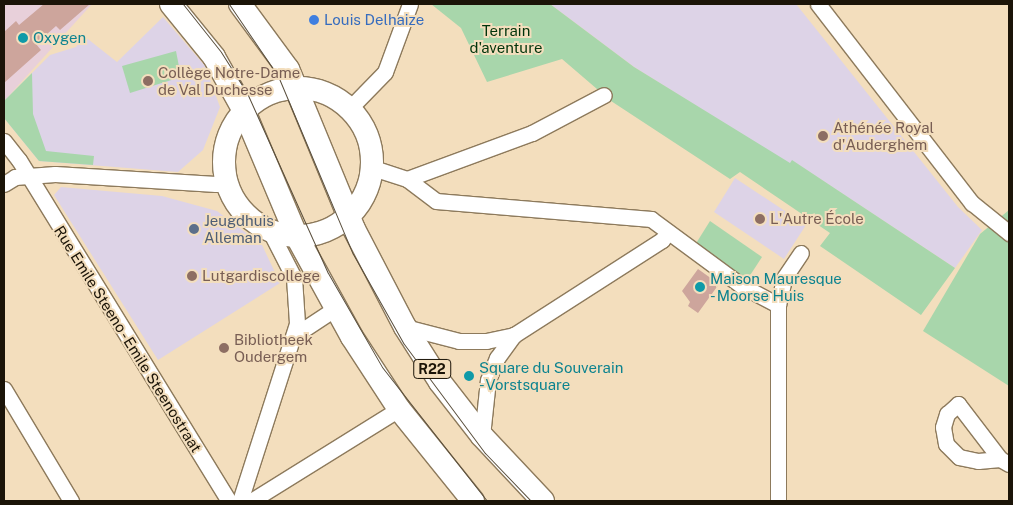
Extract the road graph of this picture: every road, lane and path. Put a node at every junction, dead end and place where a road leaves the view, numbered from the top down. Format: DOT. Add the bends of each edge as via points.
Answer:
graph roads {
  1 [pos="171,4"];
  2 [pos="240,4"];
  3 [pos="410,4"];
  4 [pos="818,4"];
  5 [pos="297,87"];
  6 [pos="604,95"];
  7 [pos="350,108"];
  8 [pos="244,111"];
  9 [pos="4,141"];
  10 [pos="373,168"];
  11 [pos="28,175"];
  12 [pos="407,179"];
  13 [pos="226,181"];
  14 [pos="4,184"];
  15 [pos="348,217"];
  16 [pos="270,231"];
  17 [pos="668,232"];
  18 [pos="1009,233"];
  19 [pos="297,236"];
  20 [pos="801,253"];
  21 [pos="778,304"];
  22 [pos="336,308"];
  23 [pos="405,326"];
  24 [pos="295,335"];
  25 [pos="514,335"];
  26 [pos="4,389"];
  27 [pos="399,409"];
  28 [pos="482,436"];
  29 [pos="71,501"];
  30 [pos="229,501"];
  31 [pos="240,501"];
  32 [pos="251,501"];
  33 [pos="473,501"];
  34 [pos="542,501"];
  35 [pos="778,501"];
  1 -- 8 [label="main road" via="204,42"];
  2 -- 5 [label="main road, R22"];
  3 -- 7 [label="street" via="385,72"];
  4 -- 18 [label="street" via="972,203"];
  5 -- 7 [label="main road" via="334,96"];
  5 -- 8 [label="main road" via="269,93"];
  5 -- 15 [label="main road, R22"];
  6 -- 12 [label="street" via="532,133"];
  7 -- 10 [label="main road" via="368,135"];
  8 -- 13 [label="main road" via="226,143"];
  8 -- 19 [label="main road"];
  9 -- 11 [label="street, Rue Emile Steeno - Emile Steenostraat"];
  10 -- 12 [label="street"];
  10 -- 15 [label="main road" via="361,203"];
  11 -- 13 [label="street" via="216,184"];
  11 -- 14 [label="street"];
  11 -- 30 [label="street, Rue Emile Steeno - Emile Steenostraat"];
  12 -- 17 [label="street" via="436,201 651,219"];
  13 -- 16 [label="main road" via="242,211"];
  15 -- 19 [label="main road" via="320,233"];
  15 -- 23 [label="main road, R22"];
  16 -- 19 [label="main road"];
  16 -- 24 [label="street" via="294,278"];
  17 -- 21 [label="street" via="742,286"];
  17 -- 25 [label="street" via="662,240"];
  19 -- 22 [label="main road"];
  20 -- 21 [label="street" via="784,278"];
  21 -- 35 [label="street"];
  22 -- 24 [label="street"];
  22 -- 27 [label="main road"];
  23 -- 25 [label="street" via="459,341 486,342"];
  23 -- 28 [label="main road, R22" via="440,382"];
  24 -- 31 [label="street"];
  25 -- 28 [label="street" via="497,358 488,380"];
  26 -- 29 [label="street"];
  27 -- 32 [label="street"];
  27 -- 33 [label="main road"];
  28 -- 34 [label="main road, R22"];
}
